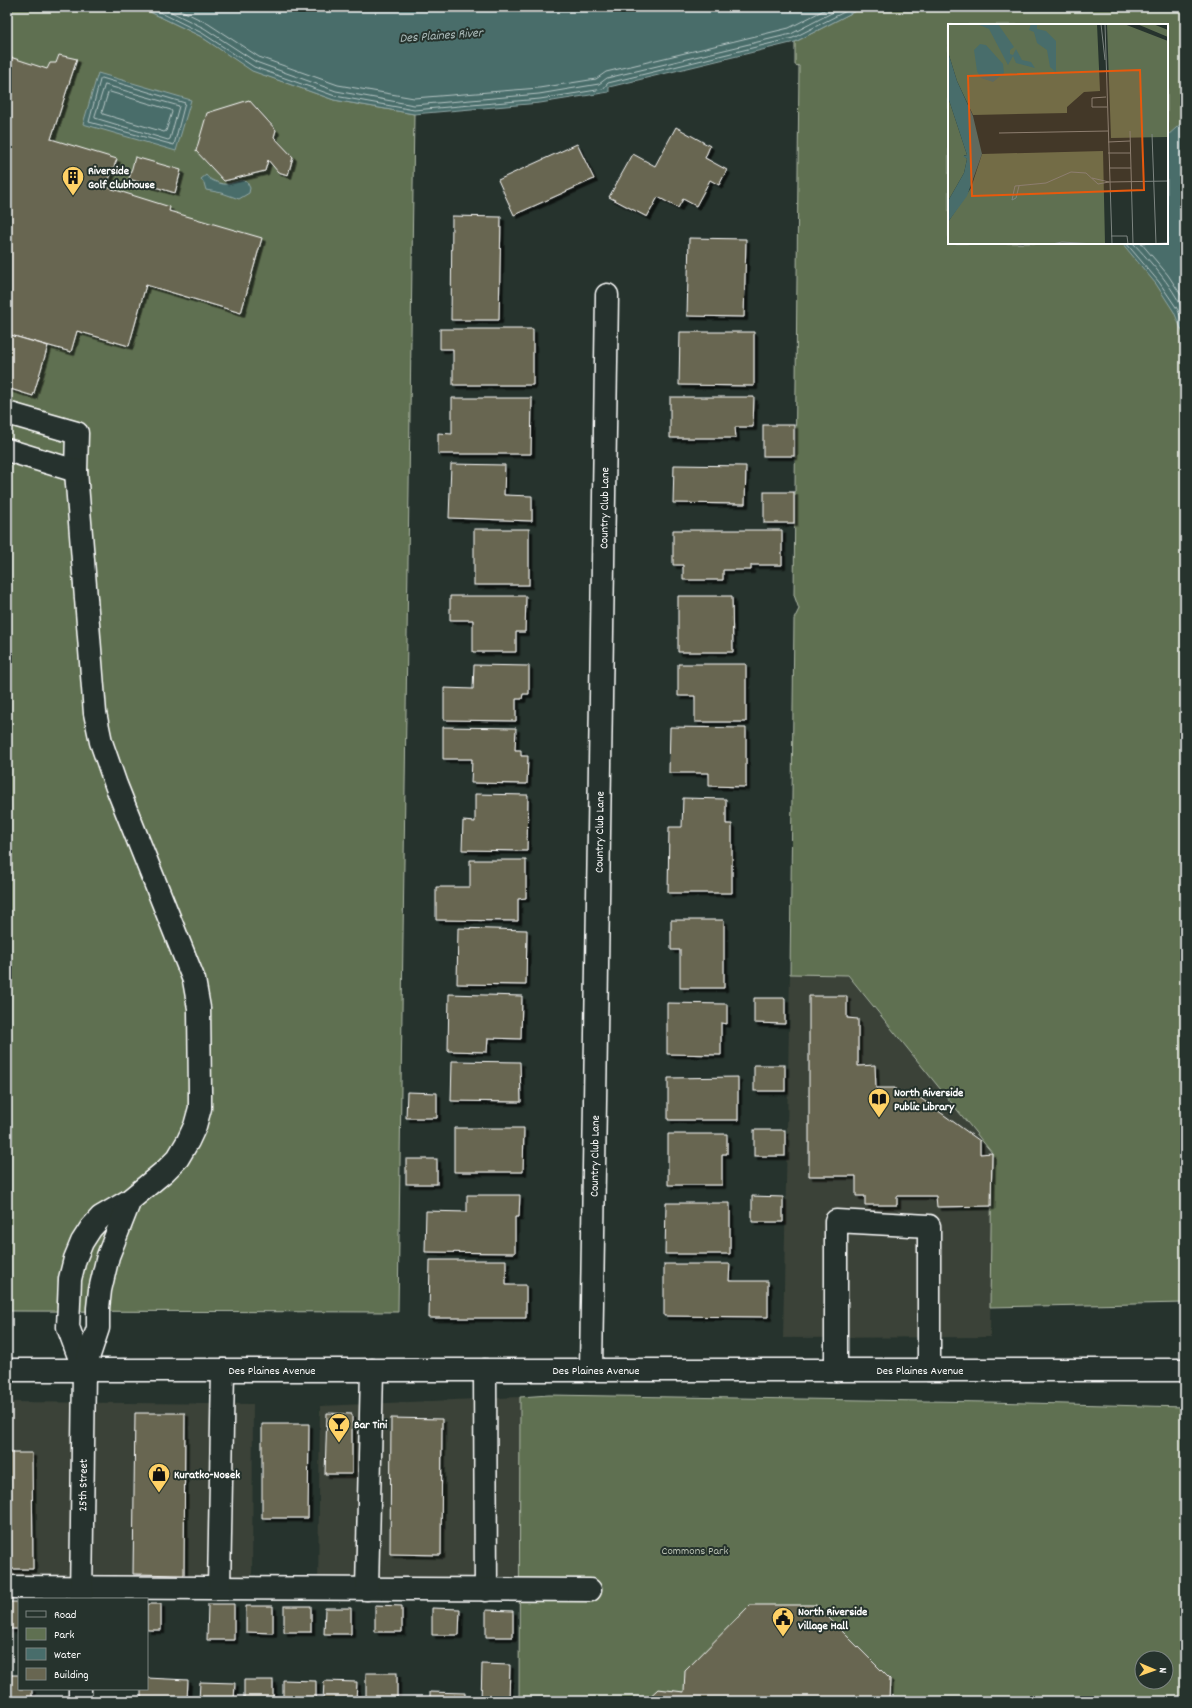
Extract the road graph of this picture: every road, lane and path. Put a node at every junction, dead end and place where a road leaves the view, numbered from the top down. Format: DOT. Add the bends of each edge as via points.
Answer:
graph roads {
  1 [pos="607,295"];
  2 [pos="7,413"];
  3 [pos="7,450"];
  4 [pos="76,471"];
  5 [pos="130,1200"];
  6 [pos="7,1370"];
  7 [pos="84,1370"];
  8 [pos="223,1370"];
  9 [pos="372,1370"];
  10 [pos="485,1370"];
  11 [pos="591,1370"];
  12 [pos="836,1370"];
  13 [pos="929,1370"];
  14 [pos="1185,1370"];
  15 [pos="7,1587"];
  16 [pos="219,1588"];
  17 [pos="367,1589"];
  18 [pos="486,1590"];
  19 [pos="590,1590"];
  20 [pos="81,1593"];
  21 [pos="80,1690"];
  22 [pos="80,1701"];
  1 -- 11 [label="street, Country Club Lane"];
  2 -- 4 [label="street" via="77,433"];
  3 -- 4 [label="street"];
  4 -- 5 [label="street" via="96,713 101,742 194,980 199,1008 200,1108 195,1126 178,1158"];
  5 -- 7 [label="street" via="108,1256 100,1290 98,1328"];
  5 -- 7 [label="street" via="101,1217 82,1242 75,1259 70,1287 68,1327"];
  6 -- 7 [label="street, Des Plaines Avenue"];
  7 -- 8 [label="street, Des Plaines Avenue"];
  7 -- 20 [label="street, 25th Street"];
  8 -- 9 [label="street, Des Plaines Avenue"];
  8 -- 16 [label="street"];
  9 -- 10 [label="street, Des Plaines Avenue"];
  9 -- 17 [label="street"];
  10 -- 11 [label="street, Des Plaines Avenue"];
  10 -- 18 [label="street"];
  11 -- 12 [label="street, Des Plaines Avenue"];
  12 -- 13 [label="street, Des Plaines Avenue"];
  12 -- 13 [label="street" via="836,1221 929,1226"];
  13 -- 14 [label="street, Des Plaines Avenue"];
  15 -- 20 [label="street"];
  16 -- 17 [label="street"];
  16 -- 20 [label="street"];
  17 -- 18 [label="street"];
  18 -- 19 [label="street"];
  21 -- 22 [label="street"];
}
